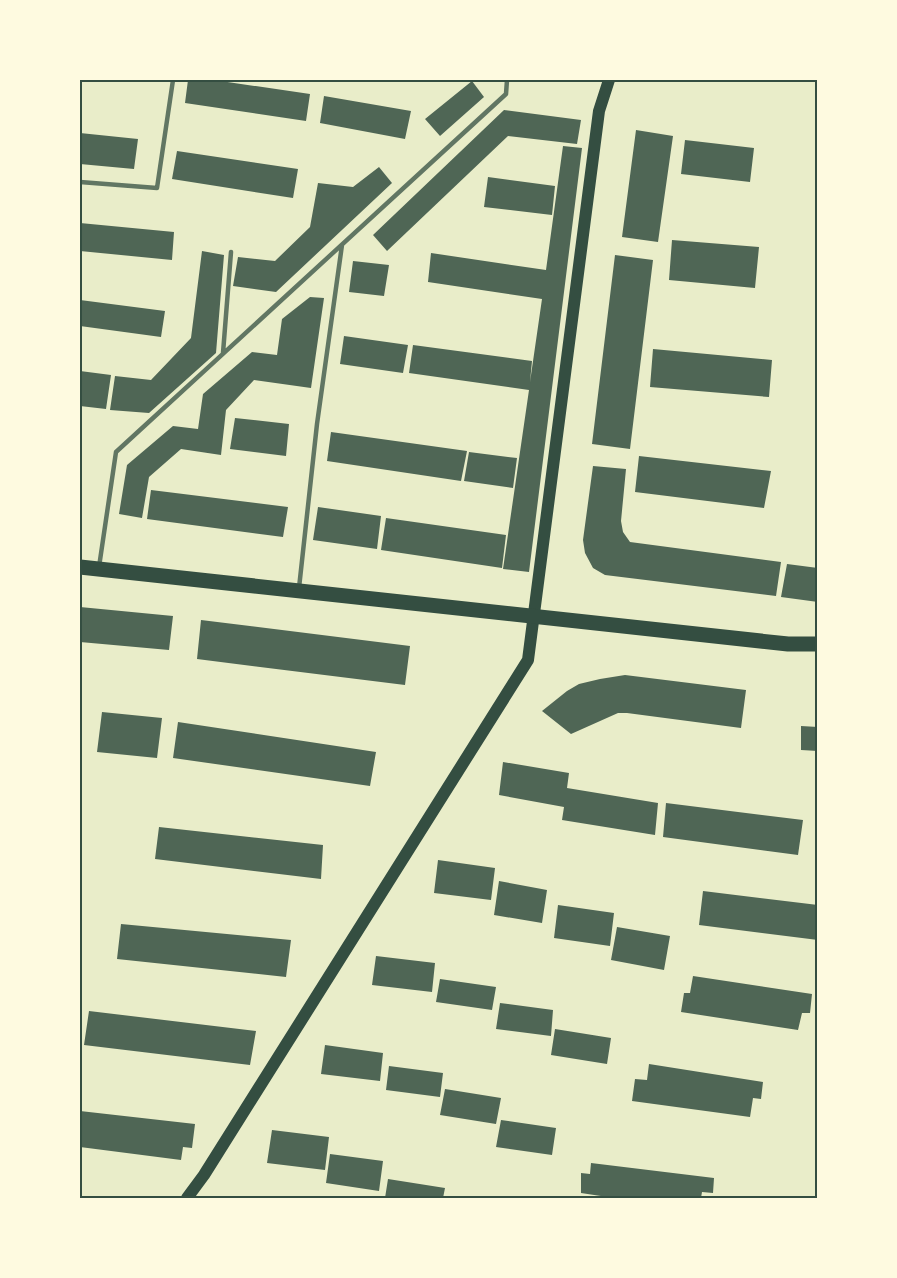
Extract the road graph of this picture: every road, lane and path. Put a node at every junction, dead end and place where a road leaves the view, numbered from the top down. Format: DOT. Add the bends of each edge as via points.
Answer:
graph roads {
  1 [pos="173,80"];
  2 [pos="507,80"];
  3 [pos="609,80"];
  4 [pos="80,182"];
  5 [pos="343,244"];
  6 [pos="231,252"];
  7 [pos="223,353"];
  8 [pos="80,567"];
  9 [pos="99,568"];
  10 [pos="299,590"];
  11 [pos="534,616"];
  12 [pos="818,644"];
  13 [pos="187,1198"];
  1 -- 4 [label="lane" via="157,188"];
  2 -- 5 [label="lane" via="506,94"];
  3 -- 11 [label="main road" via="599,111"];
  5 -- 7 [label="lane"];
  5 -- 10 [label="lane" via="317,424"];
  6 -- 7 [label="lane"];
  7 -- 9 [label="lane" via="116,452"];
  8 -- 9 [label="main road"];
  9 -- 10 [label="main road"];
  10 -- 11 [label="main road"];
  11 -- 12 [label="main road"];
  11 -- 13 [label="main road" via="528,660"];
}
